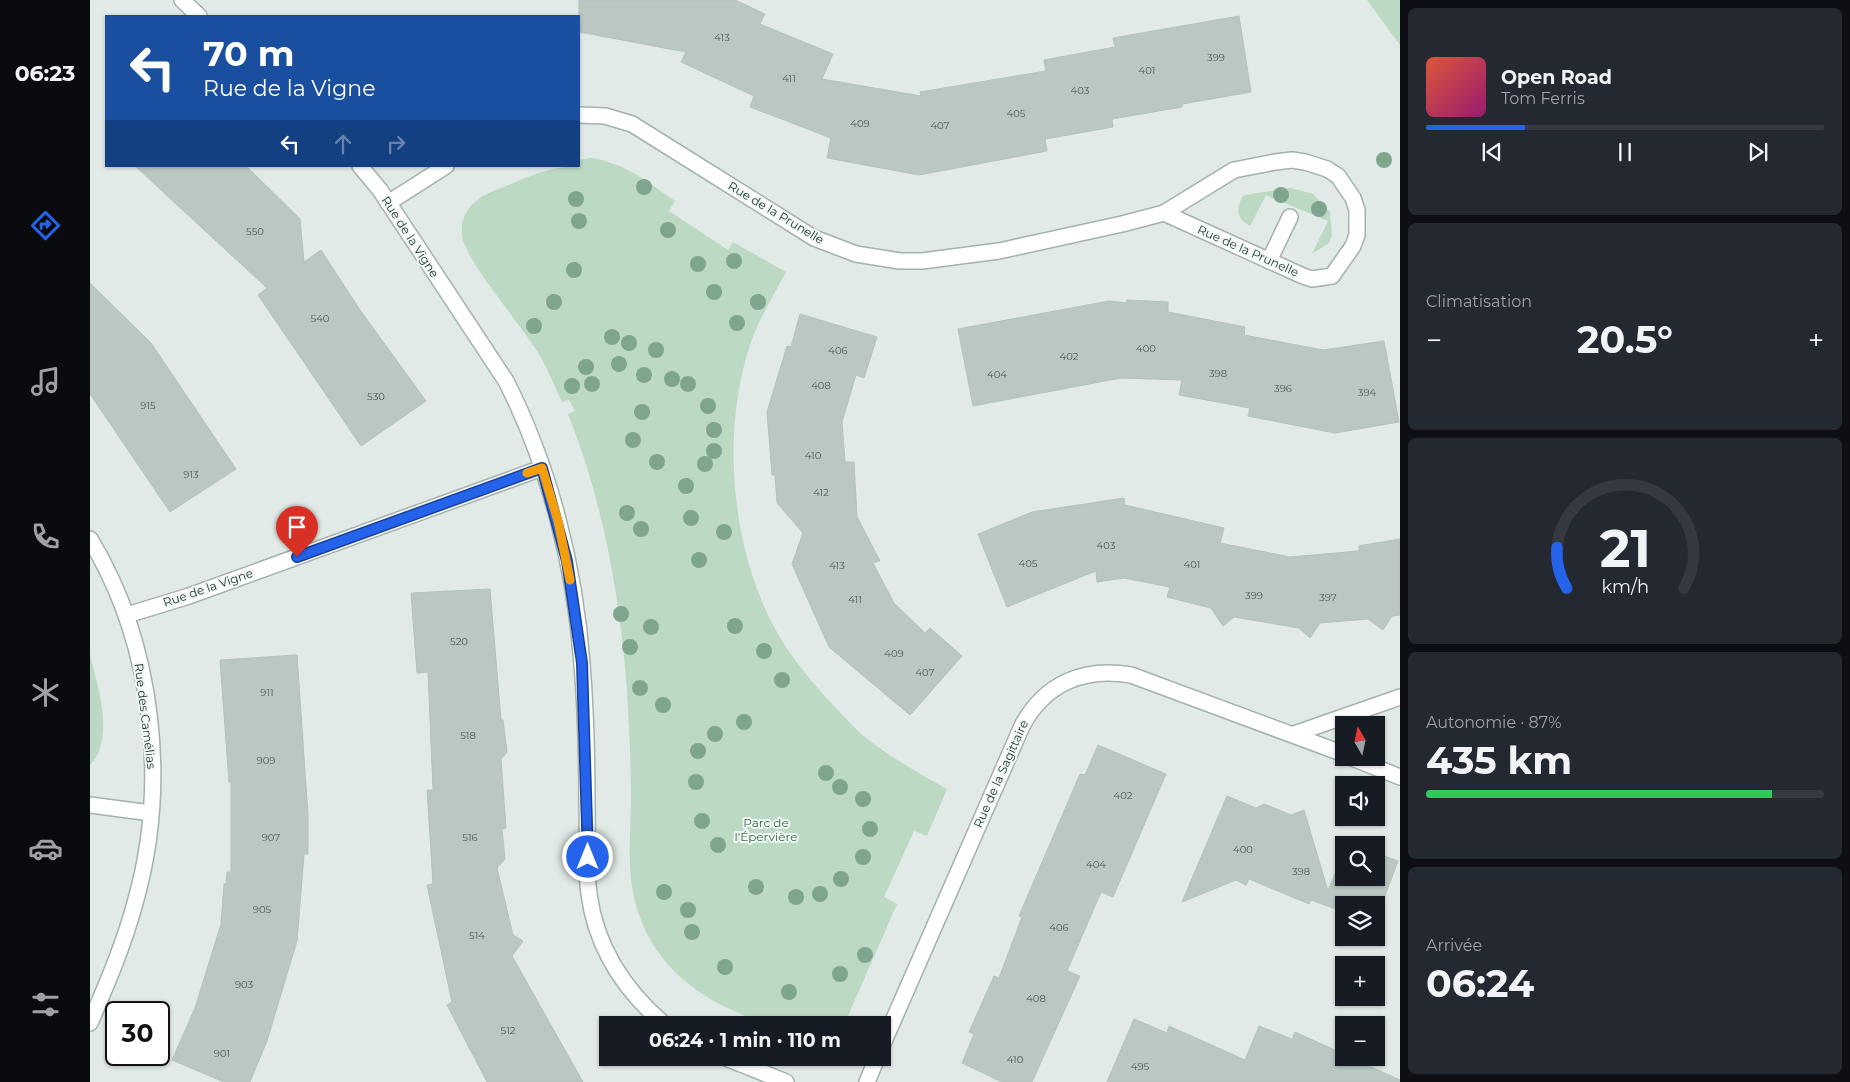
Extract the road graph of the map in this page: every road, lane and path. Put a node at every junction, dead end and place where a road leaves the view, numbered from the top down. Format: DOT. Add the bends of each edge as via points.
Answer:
graph roads {
  1 [pos="182,0"];
  2 [pos="198,15"];
  3 [pos="580,115"];
  4 [pos="361,167"];
  5 [pos="444,167"];
  6 [pos="388,203"];
  7 [pos="1164,213"];
  8 [pos="1290,216"];
  9 [pos="1269,261"];
  10 [pos="542,468"];
  11 [pos="90,539"];
  12 [pos="127,615"];
  13 [pos="1400,697"];
  14 [pos="1294,734"];
  15 [pos="1335,750"];
  16 [pos="1372,766"];
  17 [pos="1400,777"];
  18 [pos="90,805"];
  19 [pos="151,813"];
  20 [pos="656,1016"];
  21 [pos="90,1023"];
  22 [pos="891,1025"];
  23 [pos="746,1066"];
  24 [pos="873,1066"];
  25 [pos="786,1082"];
  26 [pos="866,1082"];
  1 -- 2 [label="street"];
  3 -- 7 [label="street, Rue de la Prunelle" via="605,116 632,124 814,238 842,250 878,259 922,261 999,251"];
  4 -- 6 [label="street, Rue de la Vigne"];
  5 -- 6 [label="street"];
  6 -- 10 [label="street, Rue de la Vigne" via="506,380 520,407"];
  7 -- 9 [label="street, Rue de la Prunelle"];
  7 -- 9 [label="street, Rue de la Prunelle" via="1234,170 1292,160 1327,168 1346,187 1357,210 1357,235 1346,258 1332,276 1323,278 1303,276"];
  8 -- 9 [label="street"];
  10 -- 12 [label="street, Rue de la Vigne" via="198,593"];
  10 -- 20 [label="street, Rue de la Vigne" via="567,561 582,663 588,874 593,913 614,967"];
  11 -- 12 [label="street, Rue des Camélias"];
  12 -- 19 [label="street, Rue des Camélias" via="144,691 149,731"];
  13 -- 14 [label="street"];
  14 -- 15 [label="street, Rue de la Sagittaire"];
  14 -- 22 [label="street, Rue de la Sagittaire" via="1131,675 1088,673 1049,691 1029,712 1022,726"];
  16 -- 17 [label="street"];
  18 -- 19 [label="street"];
  19 -- 21 [label="street, Rue des Camélias" via="135,902 118,957"];
  23 -- 25 [label="street"];
  24 -- 26 [label="street"];
}
